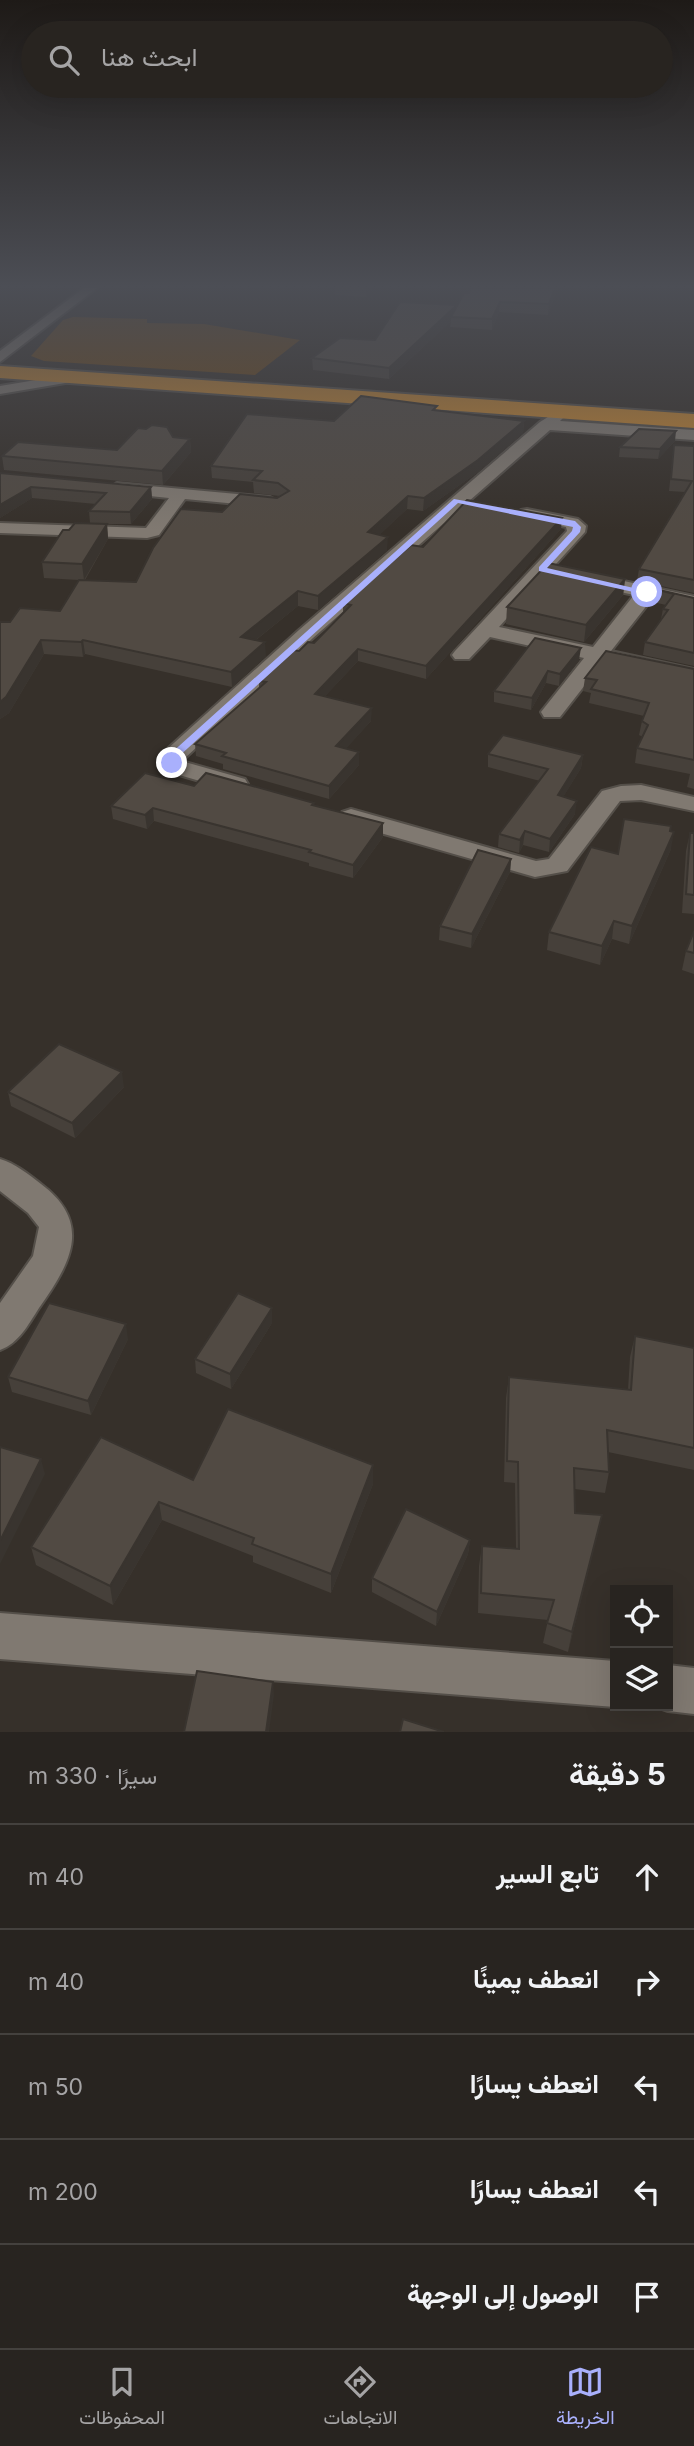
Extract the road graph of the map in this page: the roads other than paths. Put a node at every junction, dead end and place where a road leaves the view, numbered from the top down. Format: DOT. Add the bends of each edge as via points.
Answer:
graph roads {
  1 [pos="71,369"];
  2 [pos="0,372"];
  3 [pos="78,377"];
  4 [pos="0,390"];
  5 [pos="694,411"];
  6 [pos="554,418"];
  7 [pos="694,421"];
  8 [pos="694,435"];
  9 [pos="104,487"];
  10 [pos="180,494"];
  11 [pos="457,501"];
  12 [pos="278,503"];
  13 [pos="483,506"];
  14 [pos="508,511"];
  15 [pos="0,528"];
  16 [pos="542,569"];
  17 [pos="647,592"];
  18 [pos="694,602"];
  19 [pos="485,630"];
  20 [pos="596,654"];
  21 [pos="462,655"];
  22 [pos="694,675"];
  23 [pos="552,712"];
  24 [pos="257,790"];
  25 [pos="694,804"];
  26 [pos="337,813"];
  27 [pos="0,1172"];
  28 [pos="0,1333"];
  29 [pos="0,1636"];
  30 [pos="610,1684"];
  31 [pos="673,1688"];
  32 [pos="694,1690"];
  1 -- 5 [label="highway"];
  2 -- 3 [label="highway"];
  3 -- 4 [label="street"];
  3 -- 6 [label="highway"];
  6 -- 7 [label="highway"];
  6 -- 8 [label="street"];
  6 -- 11 [label="street"];
  9 -- 10 [label="street"];
  10 -- 12 [label="street"];
  10 -- 15 [label="street" via="147,533"];
  11 -- 13 [label="street"];
  11 -- 24 [label="street" via="172,757 177,767"];
  14 -- 16 [label="street" via="577,527"];
  16 -- 17 [label="street"];
  16 -- 19 [label="street"];
  17 -- 18 [label="street"];
  17 -- 20 [label="street"];
  19 -- 20 [label="street"];
  19 -- 21 [label="street"];
  20 -- 22 [label="street"];
  20 -- 23 [label="street"];
  25 -- 26 [label="street" via="622,792 611,796 558,865 535,869"];
  27 -- 28 [label="street" via="51,1214 57,1232 52,1259"];
  29 -- 30 [label="street"];
  31 -- 32 [label="street"];
}
